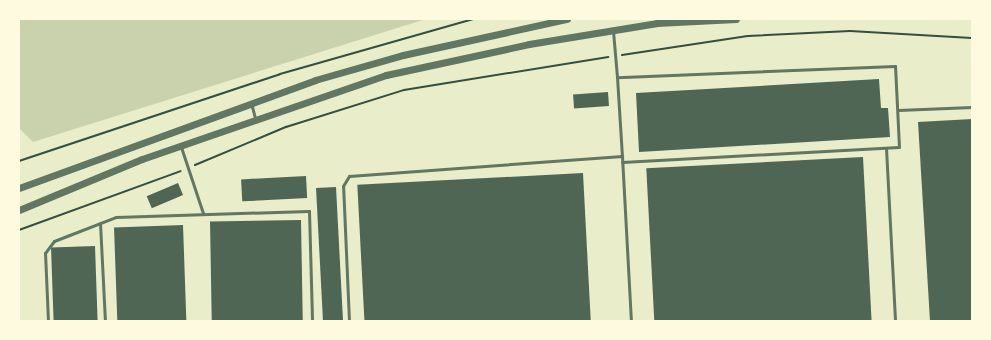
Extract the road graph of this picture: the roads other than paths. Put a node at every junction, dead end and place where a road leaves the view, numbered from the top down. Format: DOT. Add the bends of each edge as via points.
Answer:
graph roads {
  1 [pos="567,19"];
  2 [pos="736,19"];
  3 [pos="613,30"];
  4 [pos="617,77"];
  5 [pos="250,102"];
  6 [pos="972,107"];
  7 [pos="898,110"];
  8 [pos="255,118"];
  9 [pos="180,145"];
  10 [pos="886,148"];
  11 [pos="622,156"];
  12 [pos="622,162"];
  13 [pos="19,188"];
  14 [pos="19,210"];
  15 [pos="203,213"];
  16 [pos="100,224"];
  17 [pos="48,321"];
  18 [pos="105,321"];
  19 [pos="312,321"];
  20 [pos="348,321"];
  21 [pos="632,321"];
  22 [pos="895,321"];
  1 -- 5 [label="street" via="403,55"];
  2 -- 3 [label="street" via="657,23"];
  3 -- 4 [label="lane"];
  3 -- 8 [label="street" via="386,75"];
  4 -- 7 [label="lane" via="895,66"];
  4 -- 11 [label="lane"];
  5 -- 8 [label="lane"];
  5 -- 13 [label="street"];
  6 -- 7 [label="lane"];
  7 -- 10 [label="lane" via="899,147"];
  8 -- 9 [label="street"];
  9 -- 14 [label="street"];
  9 -- 15 [label="lane"];
  10 -- 12 [label="lane"];
  10 -- 22 [label="lane"];
  11 -- 12 [label="lane"];
  11 -- 20 [label="lane" via="349,176 343,186"];
  12 -- 21 [label="lane"];
  15 -- 16 [label="lane" via="116,217"];
  15 -- 19 [label="lane" via="309,211"];
  16 -- 17 [label="lane" via="46,247"];
  16 -- 18 [label="lane"];
}
